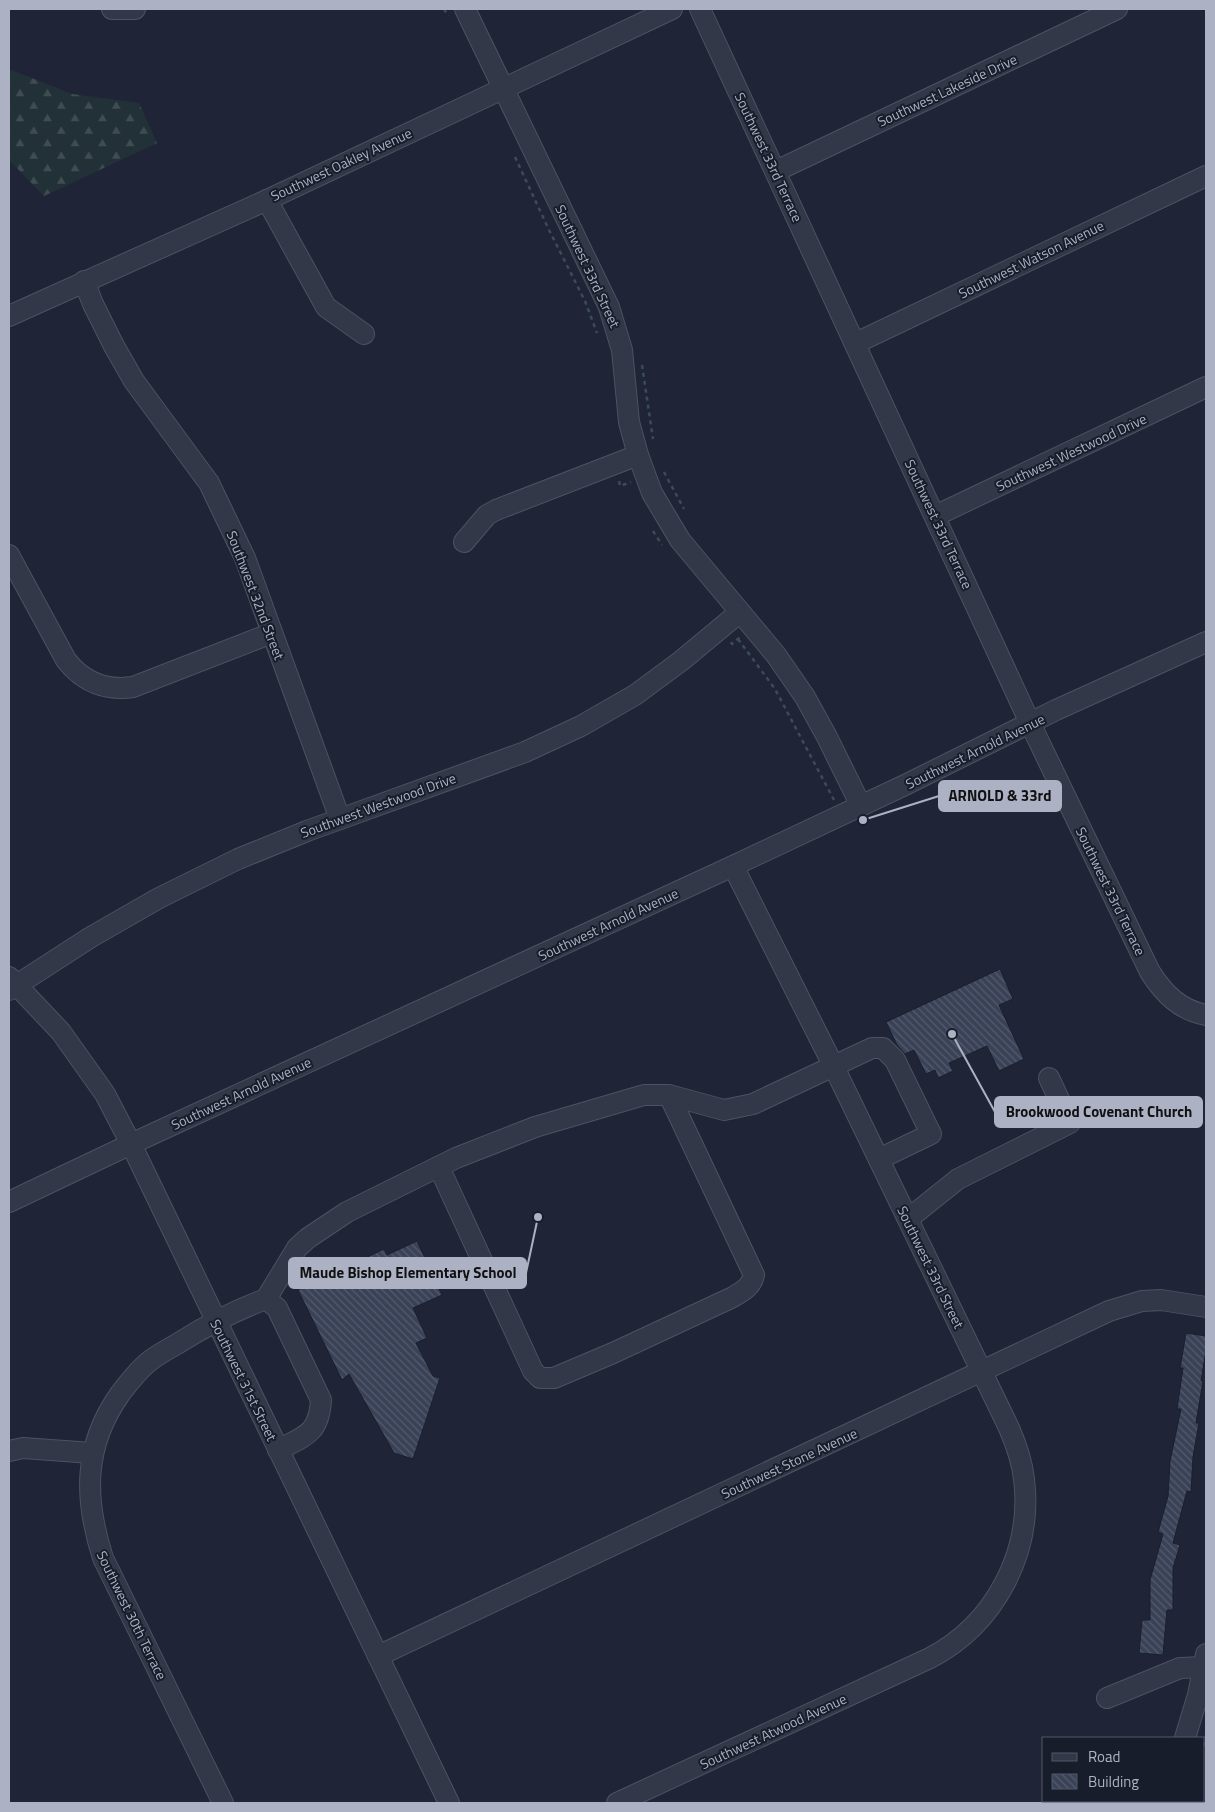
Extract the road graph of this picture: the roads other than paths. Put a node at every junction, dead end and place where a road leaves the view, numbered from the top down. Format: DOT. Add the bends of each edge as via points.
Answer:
graph roads {
  1 [pos="112,9"];
  2 [pos="135,9"];
  3 [pos="672,9"];
  4 [pos="700,9"];
  5 [pos="1118,9"];
  6 [pos="456,13"];
  7 [pos="503,88"];
  8 [pos="776,171"];
  9 [pos="1206,176"];
  10 [pos="267,200"];
  11 [pos="84,281"];
  12 [pos="9,316"];
  13 [pos="364,334"];
  14 [pos="856,343"];
  15 [pos="1206,387"];
  16 [pos="646,450"];
  17 [pos="935,516"];
  18 [pos="464,542"];
  19 [pos="9,555"];
  20 [pos="740,612"];
  21 [pos="272,633"];
  22 [pos="1206,642"];
  23 [pos="1030,723"];
  24 [pos="861,806"];
  25 [pos="340,819"];
  26 [pos="733,866"];
  27 [pos="11,984"];
  28 [pos="1206,1015"];
  29 [pos="834,1067"];
  30 [pos="1049,1078"];
  31 [pos="669,1095"];
  32 [pos="131,1144"];
  33 [pos="879,1159"];
  34 [pos="439,1167"];
  35 [pos="9,1202"];
  36 [pos="908,1219"];
  37 [pos="266,1299"];
  38 [pos="1206,1307"];
  39 [pos="215,1320"];
  40 [pos="982,1372"];
  41 [pos="278,1450"];
  42 [pos="9,1451"];
  43 [pos="92,1453"];
  44 [pos="378,1656"];
  45 [pos="930,1658"];
  46 [pos="1205,1661"];
  47 [pos="1107,1698"];
  48 [pos="1185,1737"];
  49 [pos="223,1803"];
  50 [pos="450,1803"];
  51 [pos="617,1803"];
  1 -- 2 [label="street"];
  3 -- 7 [label="street, Southwest Oakley Avenue"];
  4 -- 8 [label="street, Southwest 33rd Terrace"];
  5 -- 8 [label="street, Southwest Lakeside Drive"];
  6 -- 7 [label="street, Southwest 33rd Street"];
  7 -- 10 [label="street, Southwest Oakley Avenue"];
  7 -- 16 [label="street, Southwest 33rd Street" via="609,307 622,350 630,422"];
  8 -- 14 [label="street, Southwest 33rd Terrace"];
  9 -- 14 [label="street, Southwest Watson Avenue"];
  10 -- 11 [label="street, Southwest Oakley Avenue"];
  10 -- 13 [label="street" via="326,307"];
  11 -- 12 [label="street, Southwest Oakley Avenue"];
  11 -- 21 [label="street, Southwest 32nd Street" via="109,338 134,381 209,484 244,558"];
  14 -- 17 [label="street, Southwest 33rd Terrace"];
  15 -- 17 [label="street, Southwest Westwood Drive"];
  16 -- 18 [label="street" via="496,510 487,515"];
  16 -- 20 [label="street, Southwest 33rd Street" via="652,493 680,540"];
  17 -- 23 [label="street, Southwest 33rd Terrace"];
  19 -- 21 [label="street" via="66,660 80,675 100,686 133,687"];
  20 -- 24 [label="street, Southwest 33rd Street" via="805,697"];
  20 -- 25 [label="street, Southwest Westwood Drive" via="643,689 582,726 525,752"];
  21 -- 25 [label="street, Southwest 32nd Street"];
  22 -- 23 [label="street, Southwest Arnold Avenue"];
  23 -- 24 [label="street, Southwest Arnold Avenue"];
  23 -- 28 [label="street, Southwest 33rd Terrace" via="1150,972 1170,998 1185,1008"];
  24 -- 26 [label="street, Southwest Arnold Avenue"];
  25 -- 27 [label="street, Southwest Westwood Drive" via="238,859 159,898"];
  26 -- 29 [label="street, Southwest 33rd Street"];
  26 -- 32 [label="street, Southwest Arnold Avenue"];
  27 -- 32 [label="street, Southwest 31st Street" via="62,1032 100,1087"];
  29 -- 31 [label="street" via="753,1104 724,1110"];
  29 -- 33 [label="street, Southwest 33rd Street"];
  29 -- 33 [label="street" via="872,1048 883,1048 895,1060 931,1134"];
  30 -- 36 [label="street" via="1070,1123 958,1179"];
  31 -- 34 [label="street" via="644,1095 535,1127"];
  31 -- 34 [label="street" via="754,1275 753,1279 748,1287 731,1298 554,1378 540,1378 533,1371"];
  32 -- 35 [label="street, Southwest Arnold Avenue"];
  32 -- 39 [label="street, Southwest 31st Street"];
  33 -- 36 [label="street, Southwest 33rd Street"];
  34 -- 37 [label="street" via="347,1212 308,1238 297,1248"];
  36 -- 40 [label="street, Southwest 33rd Street"];
  37 -- 39 [label="street, Southwest 30th Terrace"];
  37 -- 41 [label="street" via="277,1308 321,1400 320,1416 313,1431"];
  38 -- 40 [label="street, Southwest Stone Avenue" via="1161,1300 1122,1306"];
  39 -- 41 [label="street, Southwest 31st Street"];
  39 -- 43 [label="street, Southwest 30th Terrace" via="150,1360 129,1382 104,1420"];
  40 -- 44 [label="street, Southwest Stone Avenue"];
  40 -- 45 [label="street, Southwest 33rd Street" via="1017,1448 1024,1477 1024,1524 1016,1557 994,1601 972,1627"];
  41 -- 44 [label="street, Southwest 31st Street"];
  42 -- 43 [label="street" via="23,1448"];
  43 -- 49 [label="street, Southwest 30th Terrace" via="90,1506 103,1558"];
  44 -- 50 [label="street, Southwest 31st Street"];
  45 -- 51 [label="street, Southwest Atwood Avenue"];
  46 -- 47 [label="street"];
  46 -- 48 [label="street"];
}
